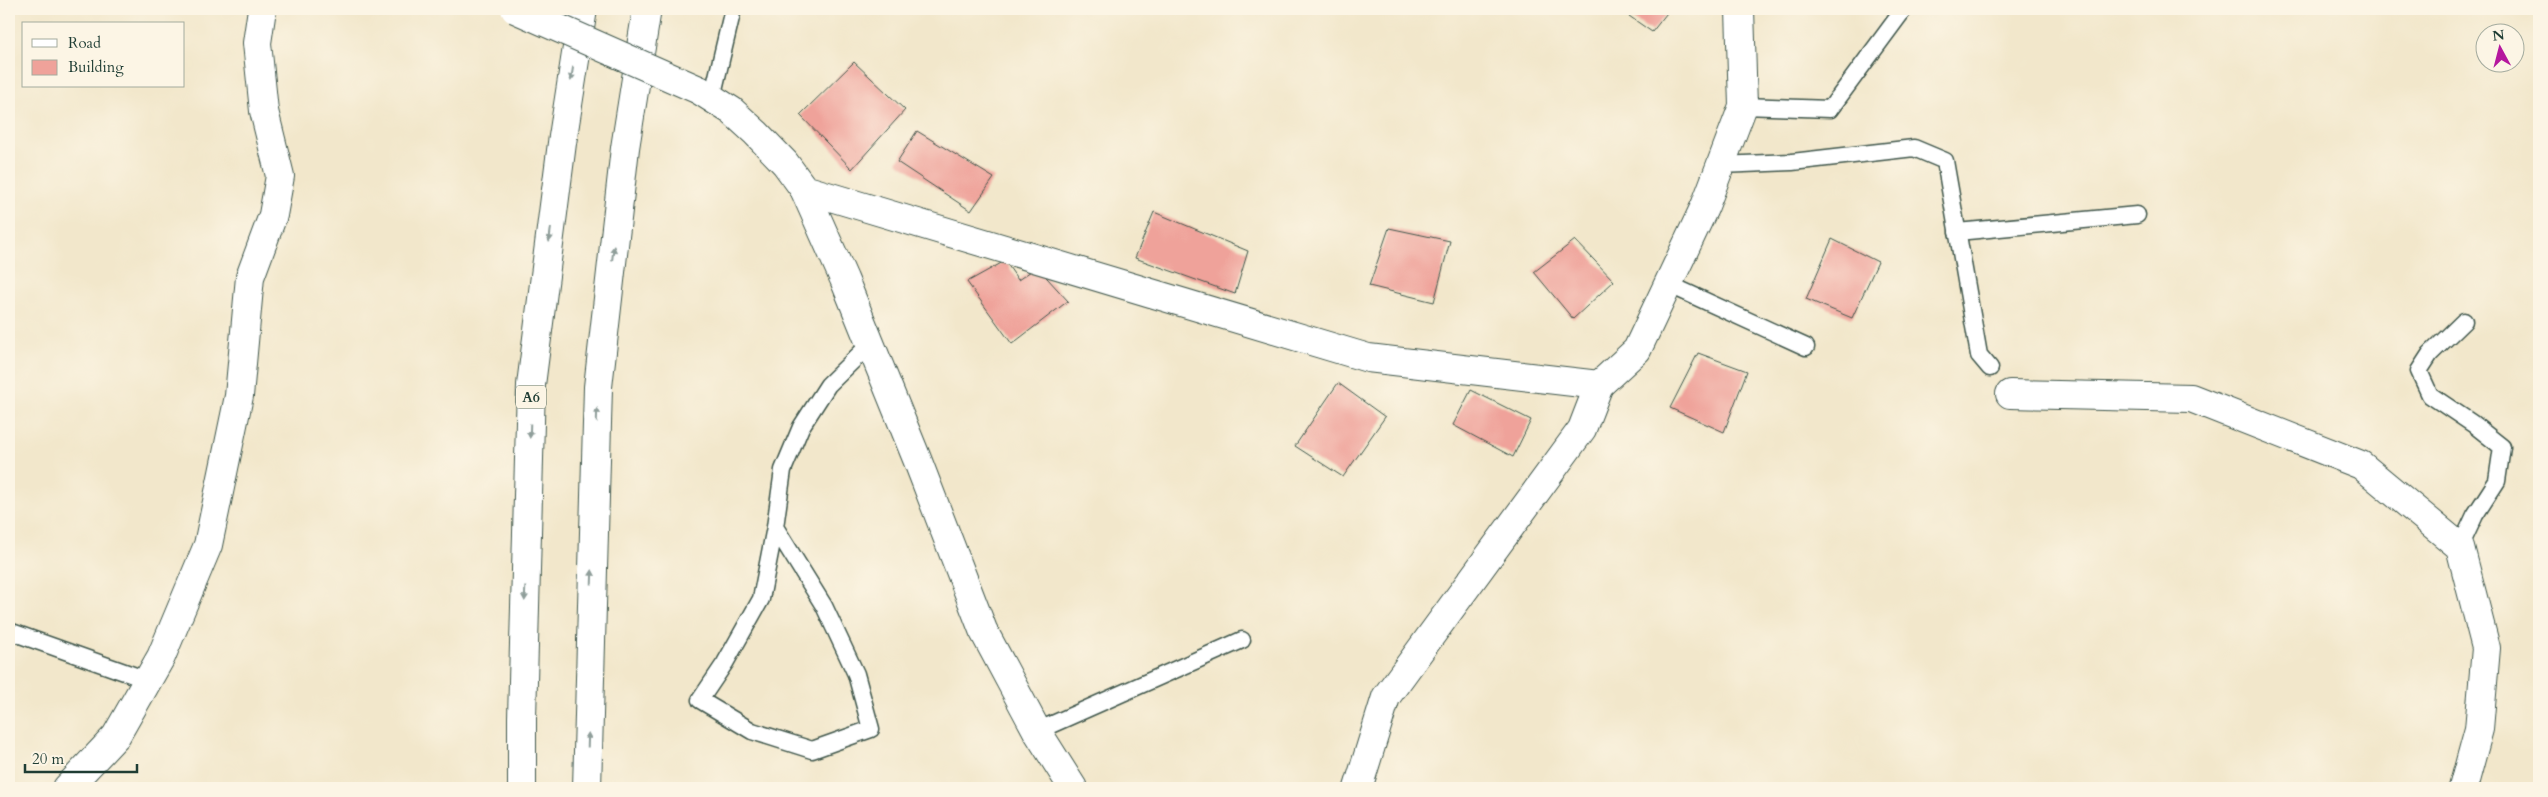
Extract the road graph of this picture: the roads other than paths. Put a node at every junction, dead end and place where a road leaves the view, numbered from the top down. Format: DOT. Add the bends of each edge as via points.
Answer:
graph roads {
  1 [pos="262,9"];
  2 [pos="515,9"];
  3 [pos="583,9"];
  4 [pos="647,9"];
  5 [pos="733,9"];
  6 [pos="1740,9"];
  7 [pos="1904,9"];
  8 [pos="705,94"];
  9 [pos="1743,106"];
  10 [pos="1720,165"];
  11 [pos="804,188"];
  12 [pos="2137,215"];
  13 [pos="1957,232"];
  14 [pos="1668,284"];
  15 [pos="2464,321"];
  16 [pos="870,344"];
  17 [pos="1806,347"];
  18 [pos="1990,368"];
  19 [pos="1599,384"];
  20 [pos="2010,394"];
  21 [pos="775,526"];
  22 [pos="2460,547"];
  23 [pos="9,631"];
  24 [pos="1242,640"];
  25 [pos="147,680"];
  26 [pos="1037,731"];
  27 [pos="67,788"];
  28 [pos="522,788"];
  29 [pos="587,788"];
  30 [pos="1073,788"];
  31 [pos="1358,788"];
  32 [pos="2463,788"];
  1 -- 25 [label="main road" via="257,43 264,112 280,176 273,215 250,277 239,396 208,545 161,657"];
  2 -- 8 [label="main road, bridge"];
  3 -- 28 [label="main road, A6, one-way" via="531,386"];
  29 -- 4 [label="main road, one-way" via="598,387 625,148"];
  5 -- 8 [label="lane"];
  6 -- 9 [label="main road"];
  7 -- 9 [label="lane" via="1830,109"];
  8 -- 11 [label="main road" via="732,111 756,133"];
  9 -- 10 [label="main road"];
  10 -- 13 [label="lane" via="1792,162 1914,148 1945,161"];
  10 -- 14 [label="main road"];
  11 -- 16 [label="main road"];
  11 -- 19 [label="main road" via="1368,358"];
  12 -- 13 [label="lane"];
  13 -- 18 [label="lane" via="1979,355"];
  14 -- 17 [label="lane"];
  14 -- 19 [label="main road" via="1637,350"];
  15 -- 22 [label="lane" via="2430,354 2419,371 2430,395 2502,447 2497,480"];
  16 -- 21 [label="lane" via="828,385 801,427 782,470"];
  16 -- 26 [label="main road" via="982,630"];
  19 -- 31 [label="main road" via="1582,429 1386,697"];
  20 -- 22 [label="main road" via="2190,398 2360,464"];
  21 -- 21 [label="lane" via="761,599 700,700 752,731 812,750 870,729 856,674 824,606"];
  22 -- 32 [label="main road" via="2486,648 2479,728"];
  23 -- 25 [label="lane"];
  24 -- 26 [label="lane"];
  25 -- 27 [label="main road" via="116,736"];
  26 -- 30 [label="main road"];
}
